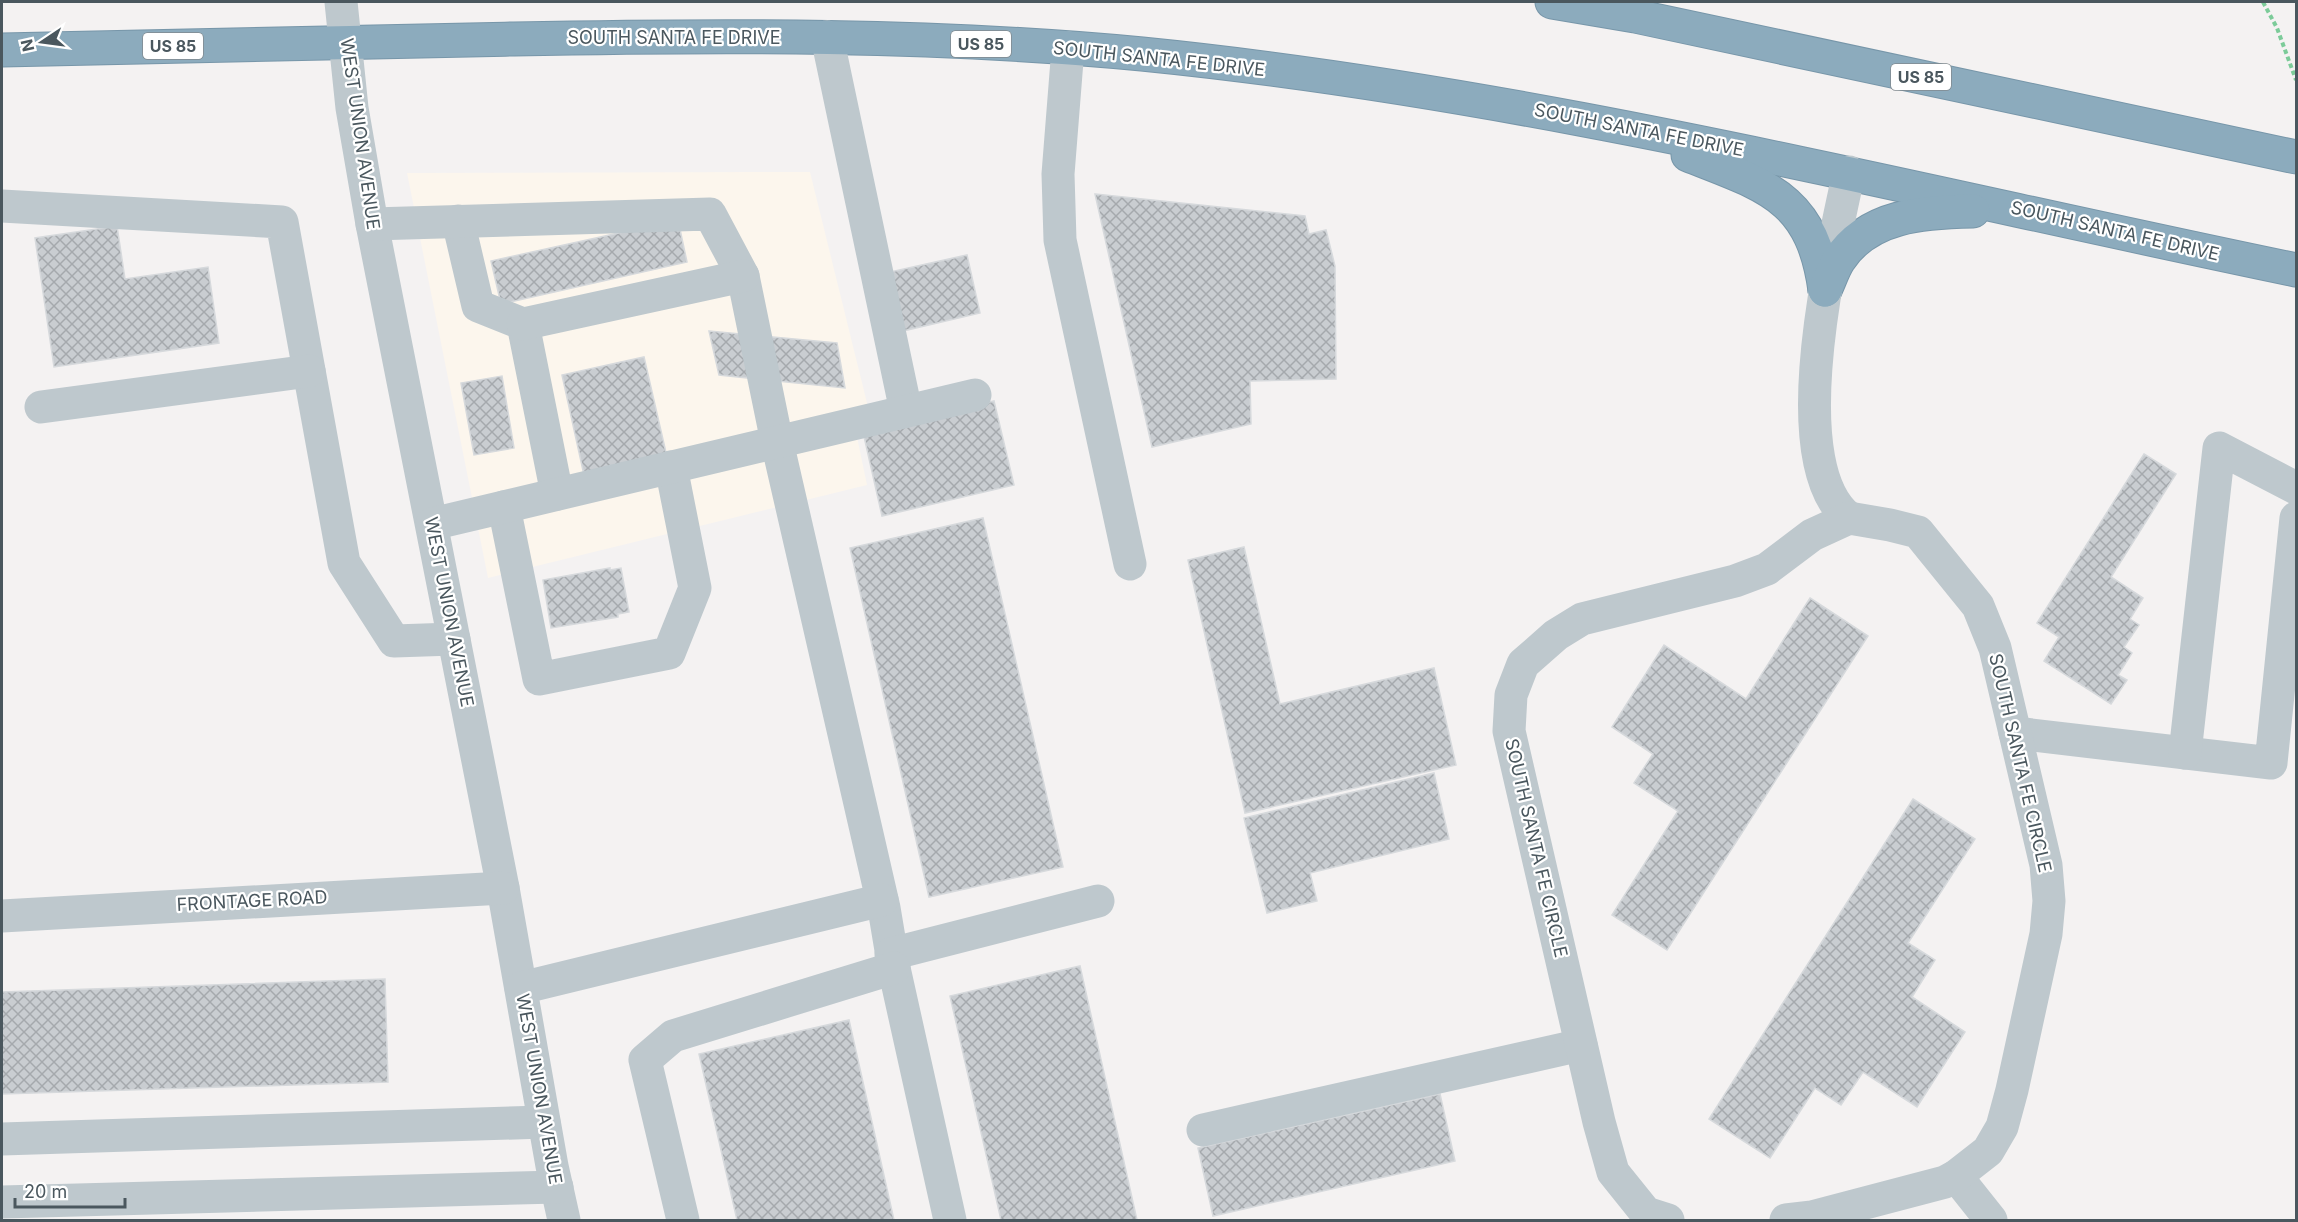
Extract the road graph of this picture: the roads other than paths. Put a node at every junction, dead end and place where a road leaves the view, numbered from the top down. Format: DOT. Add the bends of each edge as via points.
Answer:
graph roads {
  1 [pos="341,2"];
  2 [pos="1552,2"];
  3 [pos="827,37"];
  4 [pos="345,42"];
  5 [pos="1068,48"];
  6 [pos="2,50"];
  7 [pos="1611,123"];
  8 [pos="2293,157"];
  9 [pos="1849,172"];
  10 [pos="2,206"];
  11 [pos="2020,210"];
  12 [pos="458,221"];
  13 [pos="372,224"];
  14 [pos="2296,270"];
  15 [pos="743,276"];
  16 [pos="1825,290"];
  17 [pos="523,324"];
  18 [pos="309,371"];
  19 [pos="975,395"];
  20 [pos="41,407"];
  21 [pos="906,411"];
  22 [pos="777,442"];
  23 [pos="671,468"];
  24 [pos="2296,488"];
  25 [pos="557,494"];
  26 [pos="504,507"];
  27 [pos="1849,518"];
  28 [pos="2296,518"];
  29 [pos="432,524"];
  30 [pos="1130,564"];
  31 [pos="454,639"];
  32 [pos="2015,734"];
  33 [pos="2185,753"];
  34 [pos="503,888"];
  35 [pos="882,900"];
  36 [pos="1098,901"];
  37 [pos="2,916"];
  38 [pos="892,961"];
  39 [pos="521,988"];
  40 [pos="1581,1045"];
  41 [pos="544,1122"];
  42 [pos="1203,1130"];
  43 [pos="2,1139"];
  44 [pos="1956,1176"];
  45 [pos="556,1187"];
  46 [pos="2,1202"];
  47 [pos="1627,1209"];
  48 [pos="564,1221"];
  49 [pos="683,1221"];
  50 [pos="950,1221"];
  51 [pos="1668,1221"];
  52 [pos="1786,1221"];
  53 [pos="1991,1221"];
  1 -- 4 [label="street, WEST UNION AVENUE"];
  2 -- 8 [label="highway, US 85"];
  3 -- 4 [label="highway, SOUTH SANTA FE DRIVE / US 85"];
  3 -- 5 [label="highway, SOUTH SANTA FE DRIVE / US 85"];
  3 -- 21 [label="street"];
  4 -- 6 [label="highway, SOUTH SANTA FE DRIVE / US 85"];
  4 -- 13 [label="street, WEST UNION AVENUE"];
  5 -- 7 [label="highway, SOUTH SANTA FE DRIVE / US 85" via="1434,92"];
  5 -- 30 [label="street" via="1058,174 1060,240"];
  7 -- 9 [label="highway, SOUTH SANTA FE DRIVE / US 85"];
  7 -- 16 [label="highway" via="1777,195 1808,229 1821,263"];
  9 -- 11 [label="highway, SOUTH SANTA FE DRIVE / US 85"];
  9 -- 16 [label="street"];
  10 -- 18 [label="street" via="282,222"];
  11 -- 14 [label="highway, SOUTH SANTA FE DRIVE / US 85"];
  11 -- 16 [label="highway" via="1948,211 1892,220 1851,245"];
  12 -- 13 [label="street"];
  12 -- 15 [label="street" via="710,214"];
  12 -- 17 [label="street" via="477,306"];
  13 -- 29 [label="street, WEST UNION AVENUE"];
  15 -- 17 [label="street"];
  15 -- 22 [label="street"];
  16 -- 27 [label="street" via="1815,380 1816,446 1824,482 1839,511"];
  17 -- 25 [label="street"];
  18 -- 20 [label="street"];
  18 -- 31 [label="street" via="345,563 394,641"];
  19 -- 21 [label="street"];
  21 -- 22 [label="street"];
  22 -- 23 [label="street"];
  22 -- 35 [label="street"];
  23 -- 25 [label="street"];
  23 -- 26 [label="street" via="695,588 669,653 539,679"];
  24 -- 33 [label="street" via="2219,448"];
  25 -- 26 [label="street"];
  26 -- 29 [label="street"];
  27 -- 32 [label="street, SOUTH SANTA FE CIRCLE" via="1918,532 1978,606 1995,648"];
  27 -- 40 [label="street, SOUTH SANTA FE CIRCLE" via="1812,535 1767,569 1735,581 1581,619 1523,664 1511,695 1509,731"];
  28 -- 33 [label="street" via="2271,763"];
  29 -- 31 [label="street, WEST UNION AVENUE"];
  31 -- 34 [label="street, WEST UNION AVENUE"];
  32 -- 33 [label="street"];
  32 -- 44 [label="street, SOUTH SANTA FE CIRCLE" via="2046,865 2046,933 2002,1127 1988,1151"];
  34 -- 37 [label="street, FRONTAGE ROAD"];
  34 -- 39 [label="street, WEST UNION AVENUE"];
  35 -- 38 [label="street"];
  35 -- 39 [label="street"];
  36 -- 38 [label="street"];
  38 -- 49 [label="street" via="673,1036 645,1060"];
  38 -- 50 [label="street"];
  39 -- 41 [label="street, WEST UNION AVENUE"];
  40 -- 42 [label="street"];
  40 -- 47 [label="street, SOUTH SANTA FE CIRCLE" via="1613,1172"];
  41 -- 43 [label="street"];
  41 -- 45 [label="street, WEST UNION AVENUE"];
  44 -- 52 [label="street, SOUTH SANTA FE CIRCLE"];
  44 -- 53 [label="street"];
  45 -- 46 [label="street"];
  45 -- 48 [label="street, WEST UNION AVENUE"];
  47 -- 51 [label="street, SOUTH SANTA FE CIRCLE"];
}
